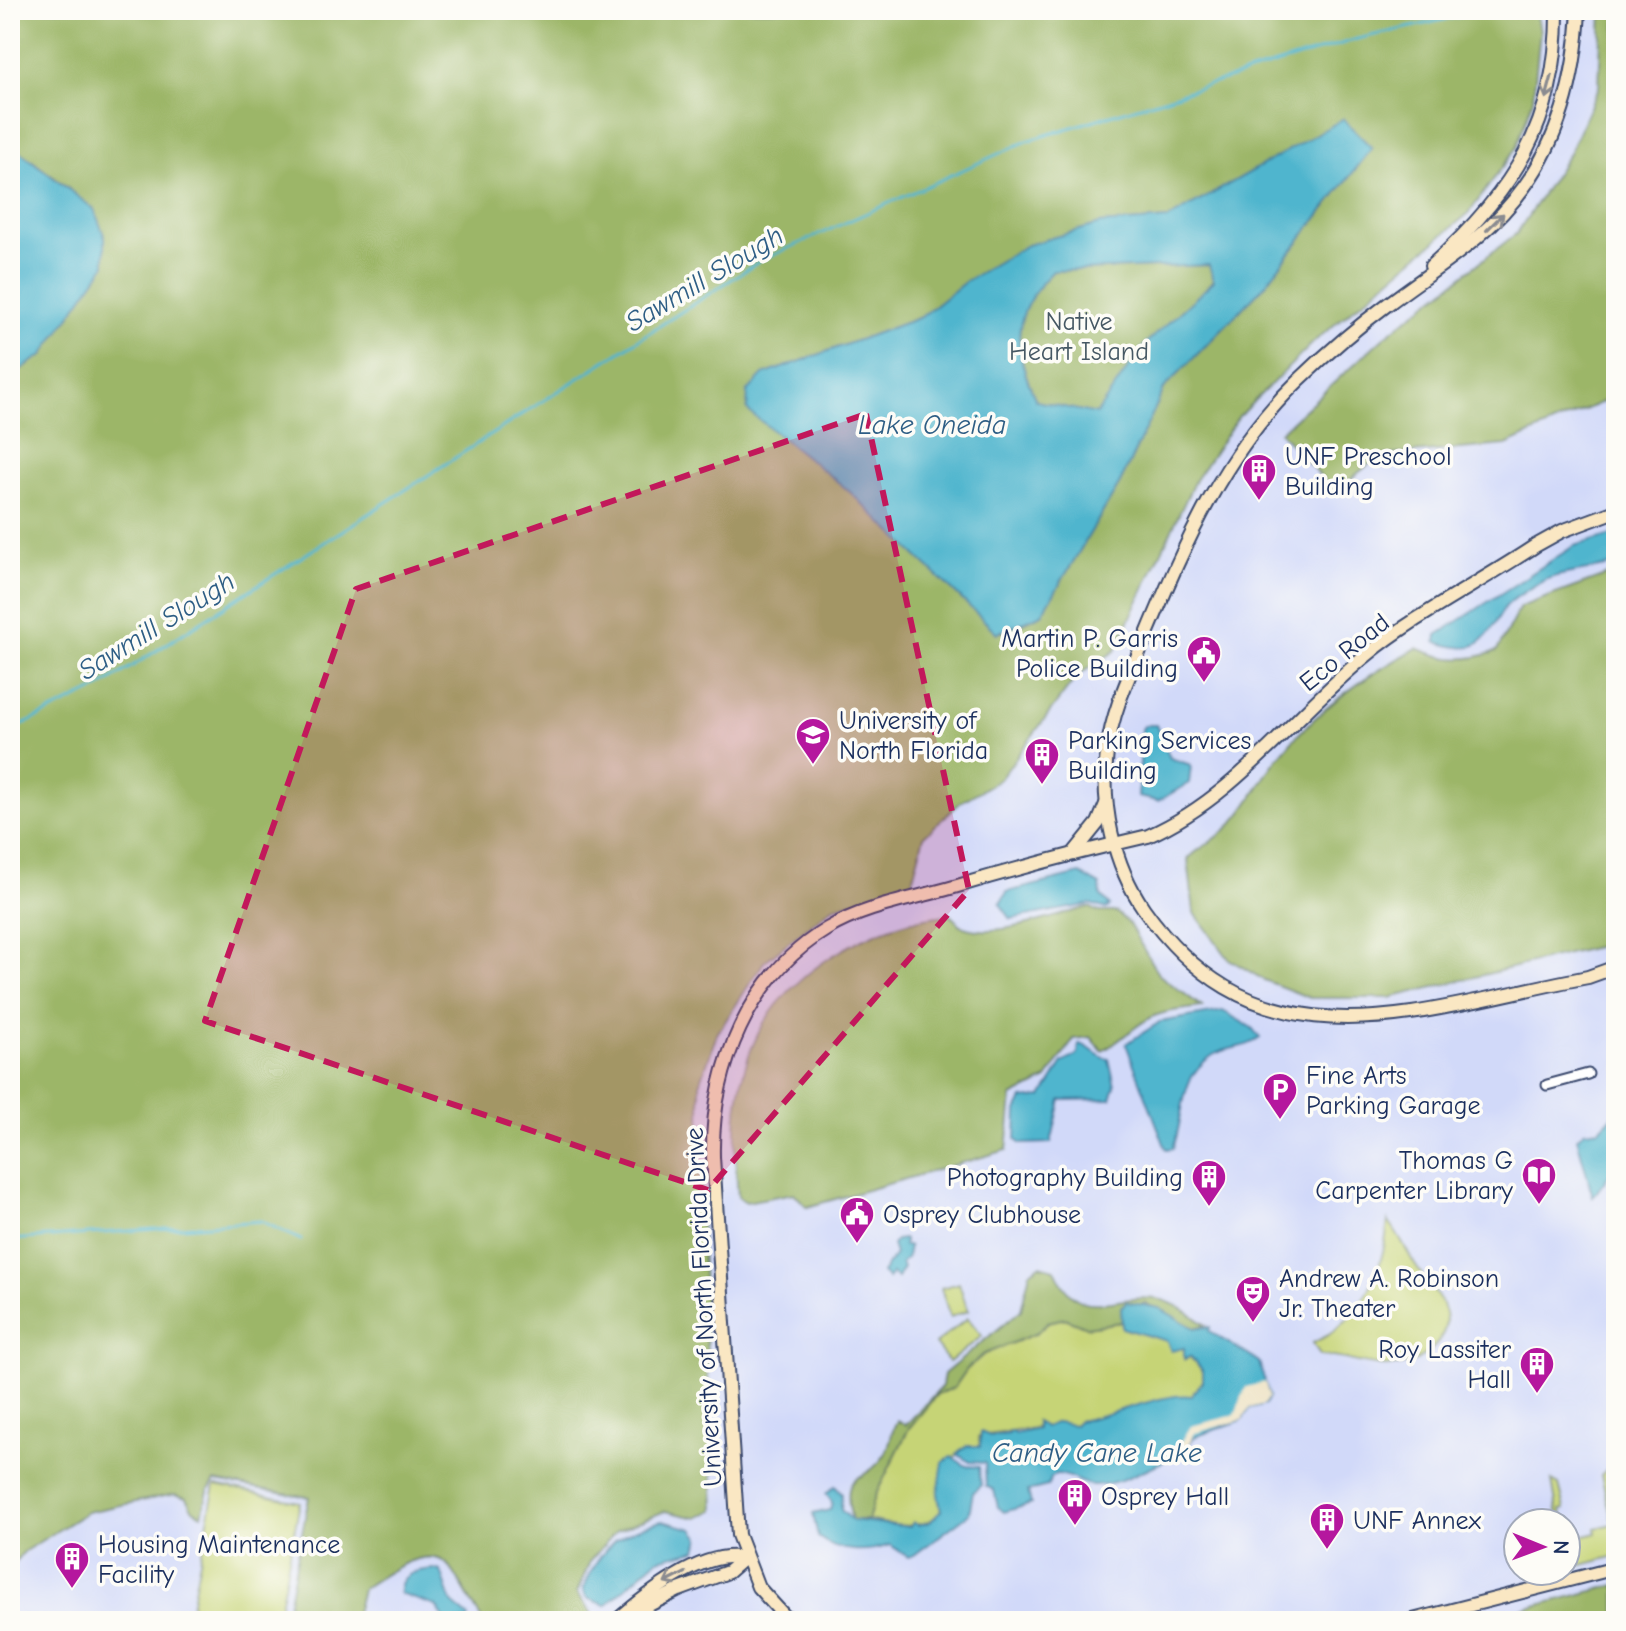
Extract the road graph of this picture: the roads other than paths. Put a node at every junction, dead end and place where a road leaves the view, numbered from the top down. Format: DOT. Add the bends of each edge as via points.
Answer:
graph roads {
  1 [pos="1557,10"];
  2 [pos="1579,10"];
  3 [pos="1389,303"];
  4 [pos="1616,511"];
  5 [pos="1106,804"];
  6 [pos="1114,844"];
  7 [pos="1073,854"];
  8 [pos="1616,967"];
  9 [pos="1588,1074"];
  10 [pos="1547,1085"];
  11 [pos="744,1558"];
  12 [pos="1616,1568"];
  13 [pos="616,1621"];
  14 [pos="789,1621"];
  15 [pos="1409,1621"];
  1 -- 3 [label="street, one-way" via="1552,79 1521,164 1467,233"];
  3 -- 2 [label="street, one-way" via="1480,237 1529,180 1568,94"];
  3 -- 5 [label="street" via="1274,405 1204,506 1119,700 1107,749"];
  4 -- 6 [label="street, Eco Road" via="1535,546 1370,652 1212,798 1170,826"];
  5 -- 6 [label="street"];
  5 -- 7 [label="street"];
  6 -- 7 [label="street, University of North Florida Drive"];
  6 -- 8 [label="street" via="1134,893 1184,955 1222,986 1292,1014 1343,1020 1390,1016"];
  7 -- 11 [label="street, University of North Florida Drive" via="897,902 828,929 786,961 732,1042 713,1124 728,1415"];
  9 -- 10 [label="street"];
  11 -- 13 [label="street" via="728,1572"];
  11 -- 14 [label="street, University of North Florida Drive" via="758,1587"];
  12 -- 15 [label="street"];
}
